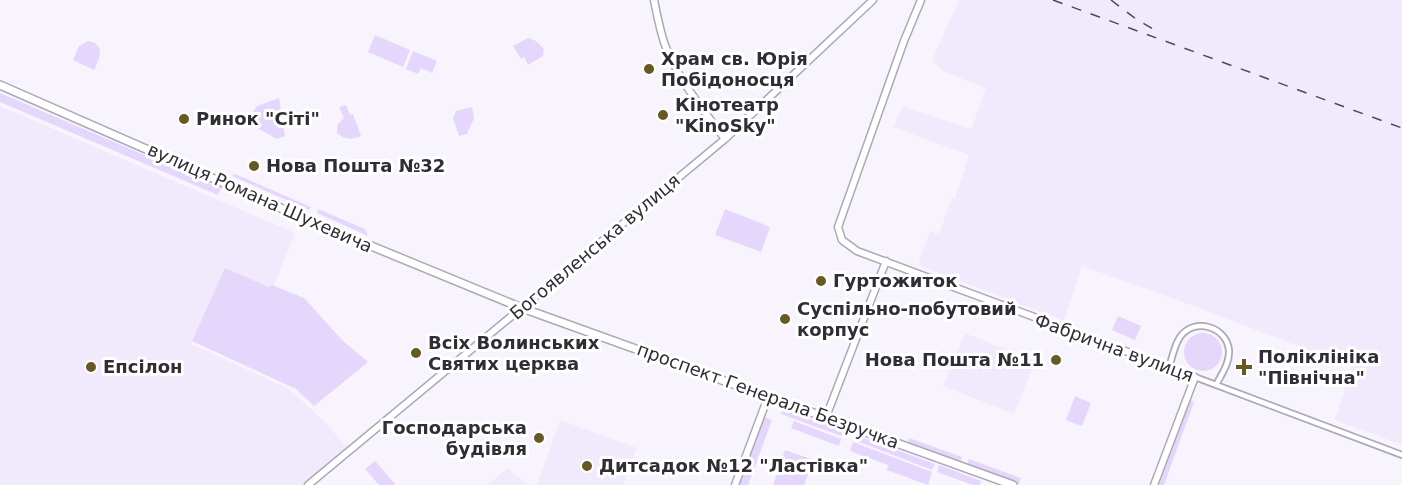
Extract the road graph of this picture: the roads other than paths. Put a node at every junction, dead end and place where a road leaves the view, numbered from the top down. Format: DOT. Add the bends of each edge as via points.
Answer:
graph roads {
  1 [pos="654,0"];
  2 [pos="873,0"];
  3 [pos="921,0"];
  4 [pos="0,85"];
  5 [pos="725,139"];
  6 [pos="885,261"];
  7 [pos="522,308"];
  8 [pos="1169,368"];
  9 [pos="1195,377"];
  10 [pos="1216,386"];
  11 [pos="768,397"];
  12 [pos="826,417"];
  13 [pos="1402,455"];
  14 [pos="308,485"];
  15 [pos="735,485"];
  16 [pos="1013,485"];
  17 [pos="1154,485"];
  1 -- 5 [label="street" via="672,61"];
  2 -- 5 [label="street, Богоявленська вулиця"];
  3 -- 6 [label="street, Фабрична вулиця" via="838,227 842,240 856,251"];
  4 -- 7 [label="main road, вулиця Романа Шухевича"];
  5 -- 7 [label="street, Богоявленська вулиця"];
  6 -- 8 [label="street, Фабрична вулиця"];
  6 -- 12 [label="street"];
  7 -- 11 [label="main road, проспект Генерала Безручка"];
  7 -- 14 [label="street, Богоявленська вулиця"];
  8 -- 9 [label="street, Фабрична вулиця"];
  8 -- 10 [label="street" via="1182,334 1194,327 1212,328 1223,336 1229,349"];
  9 -- 10 [label="street, Фабрична вулиця"];
  9 -- 17 [label="street"];
  10 -- 13 [label="street, Фабрична вулиця"];
  11 -- 12 [label="main road, проспект Генерала Безручка"];
  11 -- 15 [label="street"];
  12 -- 16 [label="main road, проспект Генерала Безручка"];
}
